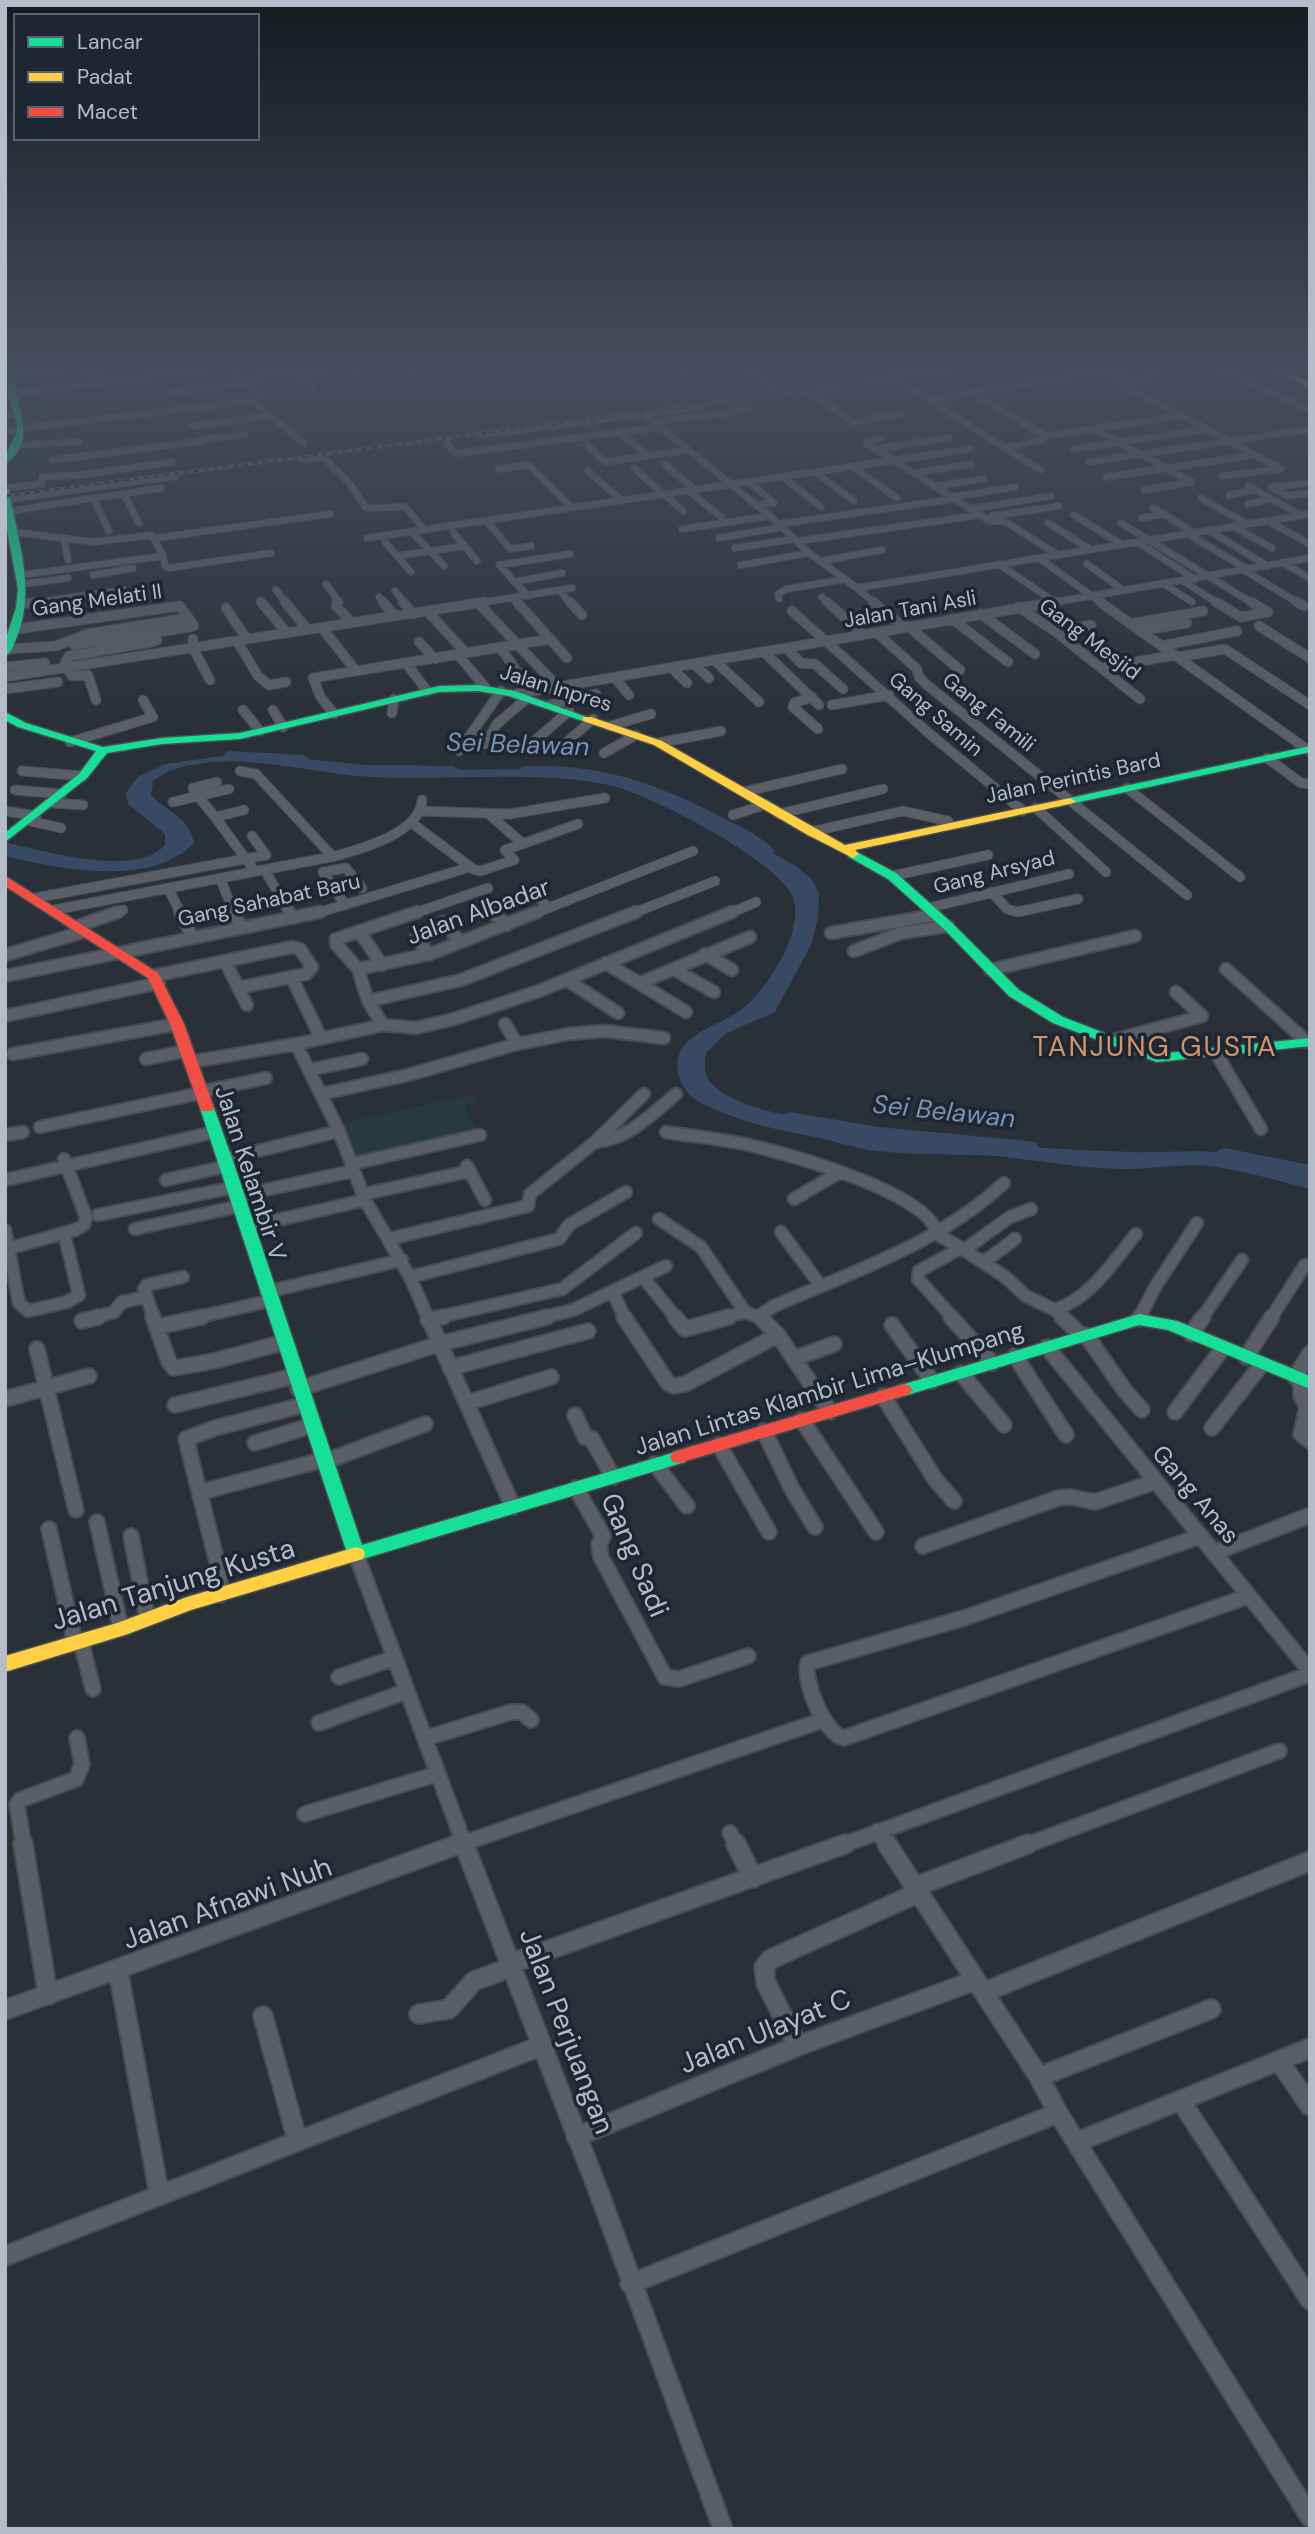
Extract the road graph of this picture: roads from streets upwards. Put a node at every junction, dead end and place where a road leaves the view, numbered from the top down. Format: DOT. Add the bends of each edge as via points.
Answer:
graph roads {
  1 [pos="42,483"];
  2 [pos="81,483"];
  3 [pos="137,483"];
  4 [pos="349,483"];
  5 [pos="547,483"];
  6 [pos="602,483"];
  7 [pos="652,483"];
  8 [pos="685,483"];
  9 [pos="741,483"];
  10 [pos="751,483"];
  11 [pos="791,483"];
  12 [pos="830,483"];
  13 [pos="876,483"];
  14 [pos="932,483"];
  15 [pos="955,483"];
  16 [pos="1184,483"];
  17 [pos="1308,483"];
  18 [pos="731,485"];
  19 [pos="74,486"];
  20 [pos="937,486"];
  21 [pos="1015,487"];
  22 [pos="161,488"];
  23 [pos="692,490"];
  24 [pos="1144,490"];
  25 [pos="5,491"];
  26 [pos="1040,491"];
  27 [pos="1310,493"];
  28 [pos="124,494"];
  29 [pos="665,495"];
  30 [pos="1228,495"];
  31 [pos="1051,496"];
  32 [pos="93,498"];
  33 [pos="897,498"];
  34 [pos="953,498"];
  35 [pos="1201,498"];
  36 [pos="1271,499"];
  37 [pos="621,500"];
  38 [pos="854,501"];
  39 [pos="962,503"];
  40 [pos="1248,503"];
  41 [pos="6,504"];
  42 [pos="757,505"];
  43 [pos="1059,506"];
  44 [pos="821,507"];
  45 [pos="572,508"];
  46 [pos="1153,508"];
  47 [pos="971,509"];
  48 [pos="684,511"];
  49 [pos="330,514"];
  50 [pos="1164,514"];
  51 [pos="1310,514"];
  52 [pos="1074,515"];
  53 [pos="1301,515"];
  54 [pos="770,516"];
  55 [pos="982,516"];
  56 [pos="721,517"];
  57 [pos="1142,519"];
  58 [pos="1268,520"];
  59 [pos="487,521"];
  60 [pos="139,523"];
  61 [pos="1048,523"];
  62 [pos="1121,523"];
  63 [pos="1247,524"];
  64 [pos="780,526"];
  65 [pos="1233,526"];
  66 [pos="682,529"];
  67 [pos="425,530"];
  68 [pos="1208,530"];
  69 [pos="108,531"];
  70 [pos="412,531"];
  71 [pos="13,532"];
  72 [pos="453,532"];
  73 [pos="1192,533"];
  74 [pos="156,538"];
  75 [pos="367,538"];
  76 [pos="719,538"];
  77 [pos="64,539"];
  78 [pos="796,540"];
  79 [pos="1149,540"];
  80 [pos="1136,541"];
  81 [pos="385,542"];
  82 [pos="1121,544"];
  83 [pos="1310,544"];
  84 [pos="464,546"];
  85 [pos="531,546"];
  86 [pos="735,548"];
  87 [pos="1272,548"];
  88 [pos="1090,549"];
  89 [pos="882,550"];
  90 [pos="430,551"];
  91 [pos="271,553"];
  92 [pos="810,553"];
  93 [pos="570,554"];
  94 [pos="1058,555"];
  95 [pos="163,556"];
  96 [pos="397,556"];
  97 [pos="1039,558"];
  98 [pos="1310,558"];
  99 [pos="68,560"];
  100 [pos="477,561"];
  101 [pos="524,561"];
  102 [pos="562,561"];
  103 [pos="821,561"];
  104 [pos="1283,563"];
  105 [pos="999,564"];
  106 [pos="1087,564"];
  107 [pos="741,565"];
  108 [pos="444,566"];
  109 [pos="1268,566"];
  110 [pos="133,568"];
  111 [pos="1246,569"];
  112 [pos="411,572"];
  113 [pos="562,573"];
  114 [pos="1209,576"];
  115 [pos="1310,578"];
  116 [pos="22,579"];
  117 [pos="846,579"];
  118 [pos="1195,579"];
  119 [pos="1183,581"];
  120 [pos="514,582"];
  121 [pos="326,584"];
  122 [pos="1164,584"];
  123 [pos="572,588"];
  124 [pos="858,588"];
  125 [pos="124,590"];
  126 [pos="276,590"];
  127 [pos="1123,590"];
  128 [pos="395,591"];
  129 [pos="560,591"];
  130 [pos="528,596"];
  131 [pos="1091,596"];
  132 [pos="379,597"];
  133 [pos="822,597"];
  134 [pos="514,598"];
  135 [pos="779,599"];
  136 [pos="260,601"];
  137 [pos="1053,601"];
  138 [pos="1192,602"];
  139 [pos="479,604"];
  140 [pos="1304,606"];
  141 [pos="1018,607"];
  142 [pos="226,608"];
  143 [pos="101,610"];
  144 [pos="792,611"];
  145 [pos="1203,611"];
  146 [pos="428,612"];
  147 [pos="413,614"];
  148 [pos="981,614"];
  149 [pos="582,615"];
  150 [pos="52,616"];
  151 [pos="395,616"];
  152 [pos="17,618"];
  153 [pos="187,618"];
  154 [pos="952,619"];
  155 [pos="352,623"];
  156 [pos="1187,623"];
  157 [pos="1130,624"];
  158 [pos="1091,625"];
  159 [pos="1259,626"];
  160 [pos="905,627"];
  161 [pos="321,628"];
  162 [pos="307,629"];
  163 [pos="1140,631"];
  164 [pos="1237,631"];
  165 [pos="1056,632"];
  166 [pos="287,633"];
  167 [pos="877,633"];
  168 [pos="864,635"];
  169 [pos="247,639"];
  170 [pos="550,639"];
  171 [pos="237,641"];
  172 [pos="419,642"];
  173 [pos="828,642"];
  174 [pos="193,643"];
  175 [pos="519,644"];
  176 [pos="1161,646"];
  177 [pos="500,647"];
  178 [pos="786,648"];
  179 [pos="6,651"];
  180 [pos="764,652"];
  181 [pos="462,654"];
  182 [pos="1035,654"];
  183 [pos="1177,656"];
  184 [pos="1310,657"];
  185 [pos="567,658"];
  186 [pos="435,659"];
  187 [pos="714,660"];
  188 [pos="1008,662"];
  189 [pos="69,663"];
  190 [pos="406,663"];
  191 [pos="694,664"];
  192 [pos="537,666"];
  193 [pos="5,667"];
  194 [pos="672,668"];
  195 [pos="1101,668"];
  196 [pos="516,670"];
  197 [pos="960,670"];
  198 [pos="356,671"];
  199 [pos="5,677"];
  200 [pos="615,678"];
  201 [pos="709,678"];
  202 [pos="211,680"];
  203 [pos="58,682"];
  204 [pos="286,682"];
  205 [pos="687,684"];
  206 [pos="269,685"];
  207 [pos="558,687"];
  208 [pos="5,689"];
  209 [pos="843,689"];
  210 [pos="427,691"];
  211 [pos="513,692"];
  212 [pos="275,693"];
  213 [pos="596,694"];
  214 [pos="629,695"];
  215 [pos="889,695"];
  216 [pos="812,697"];
  217 [pos="1140,699"];
  218 [pos="96,700"];
  219 [pos="143,700"];
  220 [pos="759,702"];
  221 [pos="550,705"];
  222 [pos="819,705"];
  223 [pos="832,705"];
  224 [pos="1310,705"];
  225 [pos="243,710"];
  226 [pos="273,710"];
  227 [pos="569,711"];
  228 [pos="334,714"];
  229 [pos="651,714"];
  230 [pos="5,715"];
  231 [pos="593,719"];
  232 [pos="610,726"];
  233 [pos="284,727"];
  234 [pos="818,729"];
  235 [pos="260,731"];
  236 [pos="721,731"];
  237 [pos="636,735"];
  238 [pos="71,742"];
  239 [pos="658,743"];
  240 [pos="485,744"];
  241 [pos="559,749"];
  242 [pos="1309,749"];
  243 [pos="103,750"];
  244 [pos="459,751"];
  245 [pos="523,751"];
  246 [pos="604,753"];
  247 [pos="1267,758"];
  248 [pos="842,769"];
  249 [pos="22,771"];
  250 [pos="240,771"];
  251 [pos="83,776"];
  252 [pos="217,782"];
  253 [pos="1310,784"];
  254 [pos="1126,788"];
  255 [pos="229,789"];
  256 [pos="883,789"];
  257 [pos="15,790"];
  258 [pos="743,792"];
  259 [pos="198,796"];
  260 [pos="605,798"];
  261 [pos="57,799"];
  262 [pos="422,800"];
  263 [pos="1070,800"];
  264 [pos="173,802"];
  265 [pos="764,805"];
  266 [pos="83,806"];
  267 [pos="550,809"];
  268 [pos="1029,809"];
  269 [pos="244,810"];
  270 [pos="5,811"];
  271 [pos="422,811"];
  272 [pos="779,814"];
  273 [pos="491,815"];
  274 [pos="733,815"];
  275 [pos="215,817"];
  276 [pos="33,819"];
  277 [pos="948,821"];
  278 [pos="412,823"];
  279 [pos="61,828"];
  280 [pos="810,832"];
  281 [pos="9,836"];
  282 [pos="232,840"];
  283 [pos="523,844"];
  284 [pos="845,849"];
  285 [pos="693,851"];
  286 [pos="988,855"];
  287 [pos="332,856"];
  288 [pos="248,860"];
  289 [pos="317,861"];
  290 [pos="470,867"];
  291 [pos="266,872"];
  292 [pos="323,872"];
  293 [pos="1106,872"];
  294 [pos="255,873"];
  295 [pos="1069,874"];
  296 [pos="892,876"];
  297 [pos="1240,877"];
  298 [pos="5,880"];
  299 [pos="221,880"];
  300 [pos="715,881"];
  301 [pos="362,888"];
  302 [pos="488,888"];
  303 [pos="169,890"];
  304 [pos="992,892"];
  305 [pos="532,893"];
  306 [pos="1188,895"];
  307 [pos="35,898"];
  308 [pos="1078,899"];
  309 [pos="756,902"];
  310 [pos="345,905"];
  311 [pos="487,908"];
  312 [pos="549,908"];
  313 [pos="54,910"];
  314 [pos="124,910"];
  315 [pos="932,912"];
  316 [pos="292,918"];
  317 [pos="443,922"];
  318 [pos="507,925"];
  319 [pos="948,926"];
  320 [pos="242,928"];
  321 [pos="79,930"];
  322 [pos="359,931"];
  323 [pos="831,933"];
  324 [pos="192,936"];
  325 [pos="1135,936"];
  326 [pos="750,937"];
  327 [pos="416,938"];
  328 [pos="460,942"];
  329 [pos="854,951"];
  330 [pos="116,953"];
  331 [pos="430,954"];
  332 [pos="705,954"];
  333 [pos="5,955"];
  334 [pos="225,961"];
  335 [pos="606,963"];
  336 [pos="382,965"];
  337 [pos="358,969"];
  338 [pos="673,969"];
  339 [pos="1226,969"];
  340 [pos="732,970"];
  341 [pos="990,970"];
  342 [pos="5,976"];
  343 [pos="292,978"];
  344 [pos="156,980"];
  345 [pos="567,980"];
  346 [pos="640,983"];
  347 [pos="239,988"];
  348 [pos="714,992"];
  349 [pos="1176,992"];
  350 [pos="368,1001"];
  351 [pos="247,1005"];
  352 [pos="685,1012"];
  353 [pos="618,1013"];
  354 [pos="5,1016"];
  355 [pos="177,1024"];
  356 [pos="505,1024"];
  357 [pos="383,1026"];
  358 [pos="321,1038"];
  359 [pos="664,1038"];
  360 [pos="1114,1040"];
  361 [pos="1308,1042"];
  362 [pos="296,1044"];
  363 [pos="517,1044"];
  364 [pos="1216,1053"];
  365 [pos="13,1054"];
  366 [pos="188,1056"];
  367 [pos="146,1059"];
  368 [pos="362,1059"];
  369 [pos="309,1070"];
  370 [pos="266,1078"];
  371 [pos="201,1092"];
  372 [pos="321,1094"];
  373 [pos="644,1094"];
  374 [pos="676,1094"];
  375 [pos="40,1127"];
  376 [pos="1261,1129"];
  377 [pos="214,1130"];
  378 [pos="339,1131"];
  379 [pos="23,1132"];
  380 [pos="666,1132"];
  381 [pos="5,1135"];
  382 [pos="480,1135"];
  383 [pos="595,1142"];
  384 [pos="65,1163"];
  385 [pos="226,1163"];
  386 [pos="352,1168"];
  387 [pos="5,1172"];
  388 [pos="840,1172"];
  389 [pos="5,1180"];
  390 [pos="166,1180"];
  391 [pos="1004,1183"];
  392 [pos="626,1192"];
  393 [pos="237,1196"];
  394 [pos="364,1197"];
  395 [pos="794,1199"];
  396 [pos="485,1200"];
  397 [pos="1031,1209"];
  398 [pos="98,1215"];
  399 [pos="659,1219"];
  400 [pos="1197,1223"];
  401 [pos="247,1227"];
  402 [pos="135,1229"];
  403 [pos="5,1230"];
  404 [pos="781,1232"];
  405 [pos="64,1233"];
  406 [pos="636,1233"];
  407 [pos="937,1234"];
  408 [pos="1136,1234"];
  409 [pos="1015,1239"];
  410 [pos="388,1240"];
  411 [pos="10,1248"];
  412 [pos="962,1249"];
  413 [pos="1242,1259"];
  414 [pos="402,1260"];
  415 [pos="984,1262"];
  416 [pos="1304,1265"];
  417 [pos="666,1266"];
  418 [pos="183,1277"];
  419 [pos="410,1277"];
  420 [pos="643,1277"];
  421 [pos="820,1285"];
  422 [pos="613,1293"];
  423 [pos="268,1296"];
  424 [pos="146,1297"];
  425 [pos="1055,1310"];
  426 [pos="745,1311"];
  427 [pos="758,1316"];
  428 [pos="1139,1319"];
  429 [pos="428,1320"];
  430 [pos="82,1321"];
  431 [pos="892,1325"];
  432 [pos="157,1327"];
  433 [pos="588,1331"];
  434 [pos="1191,1334"];
  435 [pos="778,1335"];
  436 [pos="1084,1336"];
  437 [pos="285,1342"];
  438 [pos="439,1344"];
  439 [pos="834,1344"];
  440 [pos="1047,1347"];
  441 [pos="1223,1348"];
  442 [pos="37,1349"];
  443 [pos="1310,1353"];
  444 [pos="1015,1356"];
  445 [pos="1246,1357"];
  446 [pos="796,1358"];
  447 [pos="992,1363"];
  448 [pos="1262,1364"];
  449 [pos="450,1368"];
  450 [pos="961,1373"];
  451 [pos="89,1376"];
  452 [pos="551,1377"];
  453 [pos="1302,1380"];
  454 [pos="932,1381"];
  455 [pos="46,1387"];
  456 [pos="299,1390"];
  457 [pos="883,1396"];
  458 [pos="5,1399"];
  459 [pos="467,1403"];
  460 [pos="175,1405"];
  461 [pos="1142,1410"];
  462 [pos="830,1412"];
  463 [pos="1175,1412"];
  464 [pos="575,1415"];
  465 [pos="802,1420"];
  466 [pos="425,1424"];
  467 [pos="1004,1425"];
  468 [pos="310,1426"];
  469 [pos="1212,1428"];
  470 [pos="764,1432"];
  471 [pos="1066,1435"];
  472 [pos="1310,1441"];
  473 [pos="255,1443"];
  474 [pos="719,1445"];
  475 [pos="323,1461"];
  476 [pos="655,1464"];
  477 [pos="613,1477"];
  478 [pos="1154,1482"];
  479 [pos="576,1488"];
  480 [pos="201,1492"];
  481 [pos="954,1501"];
  482 [pos="687,1506"];
  483 [pos="513,1507"];
  484 [pos="76,1510"];
  485 [pos="1308,1516"];
  486 [pos="97,1522"];
  487 [pos="816,1527"];
  488 [pos="49,1529"];
  489 [pos="769,1532"];
  490 [pos="876,1532"];
  491 [pos="131,1536"];
  492 [pos="1201,1536"];
  493 [pos="923,1546"];
  494 [pos="1216,1552"];
  495 [pos="356,1554"];
  496 [pos="220,1595"];
  497 [pos="1250,1596"];
  498 [pos="147,1617"];
  499 [pos="121,1629"];
  500 [pos="78,1642"];
  501 [pos="748,1656"];
  502 [pos="394,1658"];
  503 [pos="5,1664"];
  504 [pos="1310,1673"];
  505 [pos="339,1678"];
  506 [pos="93,1689"];
  507 [pos="407,1691"];
  508 [pos="531,1720"];
  509 [pos="823,1720"];
  510 [pos="319,1723"];
  511 [pos="77,1738"];
  512 [pos="426,1738"];
  513 [pos="1279,1751"];
  514 [pos="438,1774"];
  515 [pos="305,1814"];
  516 [pos="878,1831"];
  517 [pos="730,1833"];
  518 [pos="465,1841"];
  519 [pos="1310,1861"];
  520 [pos="753,1878"];
  521 [pos="918,1889"];
  522 [pos="512,1963"];
  523 [pos="118,1970"];
  524 [pos="980,1986"];
  525 [pos="48,1995"];
  526 [pos="1211,2009"];
  527 [pos="5,2010"];
  528 [pos="419,2014"];
  529 [pos="263,2016"];
  530 [pos="543,2045"];
  531 [pos="798,2046"];
  532 [pos="1310,2048"];
  533 [pos="1279,2061"];
  534 [pos="1039,2077"];
  535 [pos="1181,2101"];
  536 [pos="1310,2106"];
  537 [pos="1058,2113"];
  538 [pos="576,2137"];
  539 [pos="297,2140"];
  540 [pos="1077,2142"];
  541 [pos="159,2193"];
  542 [pos="5,2256"];
  543 [pos="630,2284"];
  544 [pos="1310,2300"];
  545 [pos="1310,2516"];
  546 [pos="723,2529"];
  1 -- 25 [label="street"];
  2 -- 19 [label="street"];
  3 -- 41 [label="street"];
  4 -- 67 [label="street" via="366,508 405,507"];
  5 -- 45 [label="street"];
  6 -- 37 [label="street"];
  7 -- 29 [label="street"];
  8 -- 23 [label="street"];
  9 -- 18 [label="street"];
  10 -- 42 [label="street" via="774,502"];
  11 -- 44 [label="street"];
  12 -- 38 [label="street"];
  13 -- 33 [label="street"];
  14 -- 20 [label="street"];
  15 -- 20 [label="street"];
  16 -- 24 [label="street"];
  17 -- 27 [label="street" via="1271,487 1287,496"];
  18 -- 23 [label="street"];
  18 -- 42 [label="street"];
  20 -- 34 [label="street"];
  21 -- 34 [label="street"];
  22 -- 28 [label="street"];
  23 -- 29 [label="street"];
  23 -- 56 [label="street"];
  25 -- 41 [label="street"];
  26 -- 39 [label="street"];
  28 -- 32 [label="street"];
  28 -- 60 [label="street"];
  29 -- 37 [label="street"];
  29 -- 48 [label="street"];
  30 -- 36 [label="street" via="1251,488"];
  31 -- 47 [label="street"];
  32 -- 41 [label="street"];
  32 -- 69 [label="street"];
  34 -- 39 [label="street"];
  34 -- 64 [label="street"];
  35 -- 63 [label="street"];
  36 -- 40 [label="street"];
  36 -- 53 [label="street"];
  37 -- 45 [label="street"];
  39 -- 47 [label="street"];
  41 -- 71 [label="street"];
  42 -- 54 [label="street"];
  43 -- 55 [label="street"];
  45 -- 59 [label="street"];
  46 -- 50 [label="street"];
  47 -- 55 [label="street"];
  49 -- 74 [label="street"];
  50 -- 57 [label="street"];
  50 -- 73 [label="street"];
  51 -- 53 [label="street"];
  52 -- 82 [label="street"];
  53 -- 58 [label="street"];
  54 -- 64 [label="street"];
  54 -- 66 [label="street"];
  55 -- 78 [label="street"];
  55 -- 94 [label="street" via="1004,522"];
  58 -- 63 [label="street"];
  58 -- 83 [label="street"];
  59 -- 67 [label="street"];
  59 -- 85 [label="street" via="510,549"];
  61 -- 88 [label="street"];
  62 -- 79 [label="street"];
  63 -- 65 [label="street"];
  64 -- 76 [label="street"];
  64 -- 78 [label="street"];
  65 -- 68 [label="street"];
  65 -- 87 [label="street"];
  67 -- 70 [label="street"];
  68 -- 73 [label="street"];
  68 -- 109 [label="street"];
  70 -- 75 [label="street"];
  70 -- 90 [label="street"];
  71 -- 77 [label="street"];
  71 -- 116 [label="street"];
  72 -- 84 [label="street"];
  73 -- 79 [label="street"];
  73 -- 111 [label="street"];
  74 -- 77 [label="street"];
  74 -- 95 [label="street"];
  77 -- 99 [label="street"];
  78 -- 86 [label="street"];
  78 -- 92 [label="street"];
  79 -- 80 [label="street"];
  79 -- 114 [label="street"];
  80 -- 82 [label="street"];
  80 -- 118 [label="street"];
  81 -- 96 [label="street"];
  82 -- 88 [label="street"];
  84 -- 90 [label="street"];
  84 -- 100 [label="street"];
  88 -- 94 [label="street"];
  89 -- 103 [label="street"];
  90 -- 96 [label="street"];
  90 -- 108 [label="street"];
  91 -- 95 [label="street" via="169,569"];
  92 -- 103 [label="street"];
  92 -- 107 [label="street"];
  93 -- 101 [label="street"];
  94 -- 97 [label="street"];
  95 -- 116 [label="street"];
  96 -- 112 [label="street"];
  97 -- 105 [label="street"];
  97 -- 131 [label="street"];
  98 -- 104 [label="street, Jalan Tani Asli"];
  101 -- 102 [label="street" via="528,567"];
  101 -- 120 [label="street" via="495,562"];
  103 -- 117 [label="street"];
  104 -- 109 [label="street, Jalan Tani Asli"];
  104 -- 115 [label="street"];
  105 -- 124 [label="street"];
  105 -- 137 [label="street"];
  106 -- 127 [label="street"];
  109 -- 111 [label="street, Jalan Tani Asli"];
  110 -- 116 [label="street"];
  111 -- 114 [label="street, Jalan Tani Asli"];
  111 -- 140 [label="street"];
  113 -- 120 [label="street"];
  114 -- 118 [label="street, Jalan Tani Asli"];
  114 -- 119 [label="street" via="1268,612 1241,617"];
  116 -- 152 [label="street"];
  117 -- 124 [label="street"];
  117 -- 135 [label="street" via="788,589 778,594"];
  118 -- 119 [label="street, Jalan Tani Asli"];
  119 -- 122 [label="street, Jalan Tani Asli"];
  120 -- 130 [label="street"];
  121 -- 155 [label="street" via="337,599 336,606"];
  122 -- 127 [label="street, Jalan Tani Asli"];
  122 -- 138 [label="street"];
  123 -- 129 [label="street"];
  124 -- 160 [label="street"];
  125 -- 152 [label="street"];
  126 -- 162 [label="street"];
  127 -- 131 [label="street, Jalan Tani Asli"];
  128 -- 147 [label="street"];
  129 -- 130 [label="street"];
  129 -- 149 [label="street"];
  130 -- 134 [label="street"];
  131 -- 137 [label="street, Jalan Tani Asli"];
  131 -- 157 [label="street"];
  132 -- 151 [label="street"];
  133 -- 168 [label="street"];
  134 -- 139 [label="street"];
  134 -- 170 [label="street"];
  136 -- 166 [label="street"];
  137 -- 141 [label="street, Jalan Tani Asli"];
  139 -- 146 [label="street"];
  139 -- 175 [label="street"];
  141 -- 148 [label="street, Jalan Tani Asli"];
  141 -- 165 [label="street, Gang Mesjid"];
  142 -- 169 [label="street"];
  143 -- 150 [label="street"];
  144 -- 173 [label="street, Gang Samin"];
  145 -- 157 [label="street"];
  146 -- 147 [label="street"];
  146 -- 181 [label="street"];
  147 -- 151 [label="street"];
  148 -- 154 [label="street, Jalan Tani Asli"];
  148 -- 182 [label="street"];
  150 -- 152 [label="street, Gang Melati II"];
  150 -- 152 [label="street"];
  150 -- 153 [label="street, Gang Melati II" via="180,606"];
  151 -- 155 [label="street"];
  152 -- 179 [label="street"];
  153 -- 179 [label="street" via="87,634 56,646"];
  153 -- 189 [label="street" via="193,627 154,634 154,642"];
  154 -- 160 [label="street, Jalan Tani Asli"];
  154 -- 188 [label="street"];
  155 -- 161 [label="street"];
  156 -- 163 [label="street"];
  157 -- 163 [label="street"];
  158 -- 165 [label="street"];
  159 -- 184 [label="street"];
  160 -- 167 [label="street, Jalan Tani Asli"];
  160 -- 197 [label="street"];
  161 -- 162 [label="street"];
  161 -- 198 [label="street"];
  162 -- 166 [label="street"];
  163 -- 176 [label="street"];
  164 -- 176 [label="street"];
  165 -- 195 [label="street, Gang Mesjid"];
  166 -- 169 [label="street"];
  167 -- 168 [label="street, Jalan Tani Asli"];
  167 -- 263 [label="street, Gang Famili" via="917,669 919,677"];
  168 -- 173 [label="street, Jalan Tani Asli"];
  169 -- 171 [label="street"];
  170 -- 175 [label="street"];
  170 -- 185 [label="street"];
  171 -- 174 [label="street"];
  171 -- 206 [label="street" via="258,676"];
  172 -- 186 [label="street"];
  173 -- 178 [label="street, Jalan Tani Asli"];
  173 -- 215 [label="street, Gang Samin"];
  174 -- 189 [label="street"];
  174 -- 202 [label="street"];
  175 -- 177 [label="street"];
  175 -- 192 [label="street"];
  176 -- 183 [label="street"];
  177 -- 181 [label="street"];
  177 -- 196 [label="street"];
  178 -- 180 [label="street, Jalan Tani Asli"];
  178 -- 209 [label="street" via="801,663 815,664"];
  180 -- 187 [label="street, Jalan Tani Asli"];
  180 -- 216 [label="street"];
  181 -- 186 [label="street"];
  181 -- 211 [label="street"];
  183 -- 195 [label="street"];
  183 -- 224 [label="street" via="1225,649"];
  183 -- 242 [label="street"];
  186 -- 190 [label="street"];
  187 -- 191 [label="street, Jalan Tani Asli"];
  187 -- 220 [label="street"];
  189 -- 193 [label="street"];
  189 -- 199 [label="street"];
  189 -- 218 [label="street" via="72,676 88,675"];
  190 -- 198 [label="street"];
  190 -- 210 [label="street"];
  191 -- 194 [label="street, Jalan Tani Asli"];
  191 -- 201 [label="street"];
  192 -- 196 [label="street"];
  192 -- 207 [label="street"];
  194 -- 200 [label="street, Jalan Tani Asli"];
  194 -- 205 [label="street"];
  195 -- 217 [label="street, Gang Mesjid"];
  196 -- 211 [label="street"];
  198 -- 228 [label="street" via="313,678"];
  200 -- 207 [label="street, Jalan Tani Asli"];
  200 -- 214 [label="street"];
  203 -- 208 [label="street"];
  204 -- 206 [label="street"];
  206 -- 212 [label="street"];
  207 -- 211 [label="street, Jalan Tani Asli"];
  210 -- 211 [label="street, Jalan Inpres"];
  210 -- 228 [label="street, Jalan Inpres" via="393,706"];
  211 -- 221 [label="street, Jalan Inpres"];
  211 -- 240 [label="street"];
  211 -- 244 [label="street" via="467,736"];
  213 -- 221 [label="street"];
  215 -- 223 [label="street"];
  215 -- 268 [label="street, Gang Samin" via="931,735"];
  216 -- 222 [label="street"];
  216 -- 234 [label="street" via="793,707"];
  219 -- 238 [label="street" via="153,717"];
  221 -- 227 [label="street, Jalan Inpres"];
  225 -- 235 [label="street"];
  226 -- 233 [label="street"];
  227 -- 231 [label="street, Jalan Inpres"];
  227 -- 245 [label="street"];
  228 -- 233 [label="street, Jalan Inpres"];
  229 -- 232 [label="street"];
  230 -- 238 [label="street"];
  231 -- 232 [label="street, Jalan Inpres"];
  231 -- 241 [label="street"];
  232 -- 237 [label="street, Jalan Inpres"];
  233 -- 235 [label="street, Jalan Inpres"];
  235 -- 243 [label="street, Jalan Inpres"];
  236 -- 239 [label="street"];
  237 -- 239 [label="street, Jalan Inpres"];
  237 -- 246 [label="street"];
  238 -- 243 [label="street"];
  239 -- 258 [label="street, Jalan Inpres"];
  242 -- 247 [label="street, Jalan Perintis Bard"];
  243 -- 251 [label="street"];
  247 -- 253 [label="street" via="1301,783"];
  247 -- 254 [label="street, Jalan Perintis Bard"];
  248 -- 258 [label="street"];
  249 -- 251 [label="street"];
  250 -- 287 [label="street" via="256,774"];
  251 -- 261 [label="street"];
  252 -- 259 [label="street" via="193,788"];
  254 -- 263 [label="street, Jalan Perintis Bard"];
  254 -- 297 [label="street"];
  255 -- 259 [label="street"];
  256 -- 272 [label="street"];
  257 -- 261 [label="street"];
  258 -- 265 [label="street, Jalan Inpres"];
  259 -- 264 [label="street"];
  259 -- 275 [label="street"];
  260 -- 267 [label="street"];
  261 -- 266 [label="street"];
  261 -- 276 [label="street"];
  262 -- 271 [label="street"];
  263 -- 268 [label="street, Jalan Perintis Bard"];
  263 -- 306 [label="street, Gang Famili"];
  265 -- 272 [label="street, Jalan Inpres"];
  265 -- 274 [label="street"];
  267 -- 273 [label="street"];
  267 -- 283 [label="street" via="574,825"];
  268 -- 284 [label="street, Jalan Perintis Bard"];
  268 -- 293 [label="street, Gang Samin"];
  269 -- 275 [label="street"];
  270 -- 276 [label="street"];
  271 -- 273 [label="street"];
  271 -- 278 [label="street"];
  272 -- 280 [label="street, Jalan Inpres"];
  273 -- 283 [label="street"];
  275 -- 282 [label="street"];
  276 -- 279 [label="street"];
  276 -- 281 [label="street"];
  277 -- 280 [label="street" via="903,811"];
  278 -- 287 [label="street"];
  278 -- 290 [label="street"];
  280 -- 284 [label="street, Jalan Inpres"];
  282 -- 288 [label="street"];
  282 -- 288 [label="street" via="257,834 266,854"];
  283 -- 290 [label="street, Gang Sahabat Baru" via="505,849 515,858 512,861 480,871"];
  284 -- 296 [label="street, Jalan Inpres"];
  285 -- 312 [label="street, Jalan Albadar"];
  286 -- 296 [label="street"];
  287 -- 289 [label="street"];
  288 -- 294 [label="street"];
  288 -- 307 [label="street"];
  289 -- 291 [label="street"];
  289 -- 292 [label="street"];
  290 -- 310 [label="street, Gang Sahabat Baru"];
  291 -- 294 [label="street"];
  291 -- 316 [label="street"];
  292 -- 301 [label="street" via="346,868"];
  292 -- 310 [label="street"];
  294 -- 299 [label="street"];
  295 -- 304 [label="street, Gang Arsyad"];
  296 -- 315 [label="street, Jalan Inpres"];
  298 -- 307 [label="street"];
  299 -- 303 [label="street"];
  299 -- 320 [label="street"];
  300 -- 350 [label="street" via="460,979"];
  302 -- 322 [label="street"];
  303 -- 313 [label="street"];
  303 -- 324 [label="street"];
  304 -- 308 [label="street" via="1007,909 1017,912"];
  304 -- 315 [label="street, Gang Arsyad"];
  305 -- 312 [label="street"];
  307 -- 313 [label="street"];
  309 -- 335 [label="street"];
  310 -- 316 [label="street, Gang Sahabat Baru"];
  311 -- 318 [label="street"];
  312 -- 318 [label="street, Jalan Albadar"];
  313 -- 321 [label="street"];
  314 -- 321 [label="street"];
  315 -- 319 [label="street, Jalan Inpres"];
  315 -- 323 [label="street, Gang Arsyad"];
  316 -- 320 [label="street, Gang Sahabat Baru"];
  317 -- 328 [label="street"];
  318 -- 328 [label="street, Jalan Albadar"];
  319 -- 329 [label="street" via="901,933"];
  319 -- 341 [label="street, Jalan Inpres"];
  320 -- 324 [label="street, Gang Sahabat Baru"];
  321 -- 330 [label="street"];
  321 -- 333 [label="street"];
  322 -- 336 [label="street"];
  322 -- 337 [label="street" via="335,941"];
  324 -- 330 [label="street, Gang Sahabat Baru"];
  325 -- 341 [label="street"];
  326 -- 332 [label="street"];
  327 -- 331 [label="street"];
  328 -- 331 [label="street, Jalan Albadar"];
  330 -- 342 [label="street, Gang Sahabat Baru"];
  330 -- 344 [label="street"];
  331 -- 336 [label="street, Jalan Albadar"];
  332 -- 338 [label="street"];
  332 -- 340 [label="street"];
  334 -- 343 [label="street" via="297,947 312,967"];
  334 -- 344 [label="street"];
  334 -- 347 [label="street"];
  335 -- 345 [label="street"];
  335 -- 346 [label="street"];
  336 -- 337 [label="street, Jalan Albadar"];
  337 -- 350 [label="street"];
  338 -- 346 [label="street"];
  338 -- 348 [label="street"];
  339 -- 361 [label="street"];
  341 -- 360 [label="street, Jalan Inpres" via="1038,1010"];
  343 -- 347 [label="street"];
  343 -- 358 [label="street"];
  344 -- 354 [label="street"];
  344 -- 355 [label="street, Jalan Kelambir V"];
  345 -- 353 [label="street"];
  345 -- 357 [label="street" via="454,1019 416,1028"];
  346 -- 352 [label="street"];
  347 -- 351 [label="street"];
  349 -- 360 [label="street" via="1202,1016"];
  350 -- 357 [label="street"];
  355 -- 365 [label="street"];
  355 -- 366 [label="street, Jalan Kelambir V"];
  356 -- 363 [label="street"];
  357 -- 358 [label="street"];
  358 -- 362 [label="street"];
  359 -- 363 [label="street" via="592,1031"];
  360 -- 364 [label="street, Jalan Inpres" via="1157,1058"];
  361 -- 364 [label="street, Jalan Inpres"];
  362 -- 366 [label="street"];
  362 -- 369 [label="street"];
  363 -- 372 [label="street"];
  364 -- 376 [label="street"];
  366 -- 367 [label="street"];
  366 -- 371 [label="street, Jalan Kelambir V"];
  368 -- 369 [label="street"];
  369 -- 372 [label="street"];
  370 -- 371 [label="street"];
  371 -- 375 [label="street"];
  371 -- 377 [label="street, Jalan Kelambir V"];
  372 -- 378 [label="street"];
  373 -- 383 [label="street"];
  374 -- 383 [label="street" via="620,1137"];
  377 -- 384 [label="street"];
  377 -- 385 [label="street, Jalan Kelambir V"];
  378 -- 385 [label="street"];
  378 -- 386 [label="street"];
  379 -- 381 [label="street"];
  380 -- 388 [label="street" via="755,1146"];
  382 -- 386 [label="street"];
  383 -- 410 [label="street" via="530,1194 528,1206"];
  384 -- 387 [label="street"];
  384 -- 389 [label="street"];
  384 -- 405 [label="street" via="86,1217 80,1228"];
  385 -- 390 [label="street"];
  385 -- 393 [label="street, Jalan Kelambir V"];
  386 -- 393 [label="street"];
  386 -- 394 [label="street"];
  388 -- 395 [label="street"];
  388 -- 407 [label="street" via="913,1202"];
  391 -- 407 [label="street" via="976,1212"];
  392 -- 419 [label="street" via="569,1225 559,1239"];
  393 -- 398 [label="street"];
  393 -- 401 [label="street, Jalan Kelambir V"];
  393 -- 402 [label="street"];
  394 -- 396 [label="street" via="468,1167"];
  394 -- 401 [label="street"];
  394 -- 410 [label="street"];
  397 -- 412 [label="street"];
  399 -- 426 [label="street" via="701,1247"];
  400 -- 428 [label="street"];
  401 -- 423 [label="street, Jalan Kelambir V"];
  403 -- 411 [label="street"];
  404 -- 421 [label="street"];
  405 -- 411 [label="street"];
  405 -- 411 [label="street" via="80,1293 55,1305 23,1309"];
  406 -- 429 [label="street" via="562,1289"];
  407 -- 412 [label="street"];
  407 -- 421 [label="street"];
  408 -- 425 [label="street" via="1082,1296"];
  409 -- 415 [label="street"];
  410 -- 414 [label="street"];
  412 -- 415 [label="street"];
  412 -- 447 [label="street" via="919,1271 918,1279"];
  413 -- 434 [label="street"];
  414 -- 419 [label="street"];
  414 -- 423 [label="street"];
  415 -- 425 [label="street" via="1026,1296"];
  416 -- 445 [label="street"];
  417 -- 420 [label="street"];
  418 -- 424 [label="street" via="145,1287"];
  419 -- 429 [label="street"];
  420 -- 422 [label="street"];
  420 -- 426 [label="street" via="685,1329"];
  421 -- 427 [label="street"];
  422 -- 435 [label="street" via="630,1328 674,1386"];
  422 -- 438 [label="street" via="573,1310"];
  423 -- 432 [label="street"];
  423 -- 437 [label="street, Jalan Kelambir V"];
  424 -- 430 [label="street" via="122,1302 114,1312"];
  424 -- 432 [label="street"];
  425 -- 436 [label="street"];
  426 -- 427 [label="street"];
  427 -- 435 [label="street"];
  428 -- 434 [label="street, Jalan Lintas Klambir Lima–Klumpang"];
  428 -- 436 [label="street, Jalan Lintas Klambir Lima–Klumpang"];
  429 -- 438 [label="street"];
  431 -- 454 [label="street"];
  432 -- 437 [label="street" via="169,1362 176,1368"];
  433 -- 449 [label="street"];
  434 -- 441 [label="street, Jalan Lintas Klambir Lima–Klumpang"];
  435 -- 446 [label="street"];
  436 -- 440 [label="street, Jalan Lintas Klambir Lima–Klumpang"];
  436 -- 461 [label="street"];
  437 -- 456 [label="street, Jalan Kelambir V"];
  438 -- 449 [label="street"];
  438 -- 456 [label="street"];
  439 -- 446 [label="street"];
  440 -- 444 [label="street, Jalan Lintas Klambir Lima–Klumpang"];
  440 -- 478 [label="street, Gang Anas"];
  441 -- 445 [label="street, Jalan Lintas Klambir Lima–Klumpang"];
  441 -- 463 [label="street"];
  442 -- 455 [label="street"];
  443 -- 453 [label="street"];
  444 -- 447 [label="street, Jalan Lintas Klambir Lima–Klumpang"];
  444 -- 471 [label="street"];
  445 -- 448 [label="street, Jalan Lintas Klambir Lima–Klumpang"];
  446 -- 462 [label="street"];
  447 -- 450 [label="street, Jalan Lintas Klambir Lima–Klumpang"];
  448 -- 453 [label="street, Jalan Lintas Klambir Lima–Klumpang"];
  448 -- 469 [label="street"];
  449 -- 459 [label="street"];
  450 -- 454 [label="street, Jalan Lintas Klambir Lima–Klumpang"];
  450 -- 467 [label="street"];
  451 -- 455 [label="street"];
  452 -- 459 [label="street"];
  453 -- 472 [label="street" via="1301,1395 1307,1405 1301,1434"];
  454 -- 457 [label="street, Jalan Lintas Klambir Lima–Klumpang"];
  455 -- 458 [label="street"];
  455 -- 484 [label="street"];
  456 -- 460 [label="street"];
  456 -- 468 [label="street, Jalan Kelambir V"];
  456 -- 480 [label="street" via="188,1437"];
  457 -- 462 [label="street, Jalan Lintas Klambir Lima–Klumpang"];
  457 -- 481 [label="street"];
  459 -- 483 [label="street"];
  462 -- 465 [label="street, Jalan Lintas Klambir Lima–Klumpang"];
  464 -- 477 [label="street"];
  465 -- 470 [label="street, Jalan Lintas Klambir Lima–Klumpang"];
  465 -- 490 [label="street"];
  466 -- 475 [label="street"];
  468 -- 473 [label="street"];
  468 -- 475 [label="street, Jalan Kelambir V"];
  470 -- 474 [label="street, Jalan Lintas Klambir Lima–Klumpang"];
  470 -- 487 [label="street"];
  474 -- 476 [label="street, Jalan Lintas Klambir Lima–Klumpang"];
  474 -- 489 [label="street"];
  475 -- 480 [label="street"];
  475 -- 495 [label="street, Jalan Kelambir V"];
  476 -- 477 [label="street, Jalan Lintas Klambir Lima–Klumpang"];
  476 -- 482 [label="street"];
  477 -- 479 [label="street, Jalan Lintas Klambir Lima–Klumpang"];
  478 -- 492 [label="street, Gang Anas"];
  478 -- 493 [label="street" via="1096,1502 1058,1498"];
  479 -- 483 [label="street, Jalan Lintas Klambir Lima–Klumpang"];
  479 -- 501 [label="street, Gang Sadi" via="603,1536 601,1557 665,1677 679,1679"];
  480 -- 496 [label="street" via="220,1574"];
  483 -- 495 [label="street, Jalan Lintas Klambir Lima–Klumpang"];
  485 -- 494 [label="street"];
  486 -- 499 [label="street"];
  488 -- 500 [label="street"];
  491 -- 498 [label="street"];
  492 -- 494 [label="street, Gang Anas"];
  492 -- 509 [label="street" via="964,1618 808,1662 805,1672"];
  494 -- 497 [label="street, Gang Anas"];
  495 -- 496 [label="street, Jalan Tanjung Kusta"];
  495 -- 502 [label="street, Jalan Perjuangan"];
  496 -- 498 [label="street, Jalan Tanjung Kusta"];
  497 -- 504 [label="street, Gang Anas"];
  497 -- 509 [label="street" via="848,1737 838,1737"];
  498 -- 499 [label="street, Jalan Tanjung Kusta"];
  499 -- 500 [label="street, Jalan Tanjung Kusta"];
  500 -- 503 [label="street, Jalan Tanjung Kusta"];
  500 -- 506 [label="street"];
  502 -- 505 [label="street"];
  502 -- 507 [label="street, Jalan Perjuangan"];
  504 -- 516 [label="street"];
  507 -- 510 [label="street"];
  507 -- 512 [label="street, Jalan Perjuangan"];
  508 -- 512 [label="street" via="522,1712 511,1712"];
  509 -- 518 [label="street"];
  511 -- 525 [label="street" via="82,1764 76,1779 17,1805"];
  512 -- 514 [label="street, Jalan Perjuangan"];
  513 -- 521 [label="street"];
  514 -- 515 [label="street"];
  514 -- 518 [label="street, Jalan Perjuangan"];
  516 -- 520 [label="street"];
  516 -- 521 [label="street"];
  517 -- 520 [label="street"];
  518 -- 522 [label="street, Jalan Perjuangan"];
  518 -- 523 [label="street, Jalan Afnawi Nuh"];
  519 -- 524 [label="street, Jalan Ulayat C"];
  520 -- 522 [label="street"];
  521 -- 524 [label="street"];
  521 -- 531 [label="street" via="771,1959 764,1967 766,1983"];
  522 -- 528 [label="street" via="474,1981 449,2008"];
  522 -- 530 [label="street, Jalan Perjuangan"];
  523 -- 525 [label="street, Jalan Afnawi Nuh"];
  523 -- 541 [label="street"];
  524 -- 531 [label="street, Jalan Ulayat C"];
  524 -- 534 [label="street"];
  525 -- 527 [label="street, Jalan Afnawi Nuh"];
  526 -- 534 [label="street"];
  529 -- 539 [label="street"];
  530 -- 538 [label="street, Jalan Perjuangan"];
  530 -- 539 [label="street"];
  531 -- 538 [label="street, Jalan Ulayat C"];
  532 -- 533 [label="street"];
  533 -- 535 [label="street"];
  533 -- 536 [label="street"];
  534 -- 537 [label="street"];
  535 -- 540 [label="street"];
  535 -- 544 [label="street"];
  537 -- 540 [label="street"];
  537 -- 543 [label="street"];
  538 -- 543 [label="street, Jalan Perjuangan"];
  539 -- 541 [label="street"];
  540 -- 545 [label="street"];
  541 -- 542 [label="street"];
  543 -- 546 [label="street, Jalan Perjuangan"];
}
